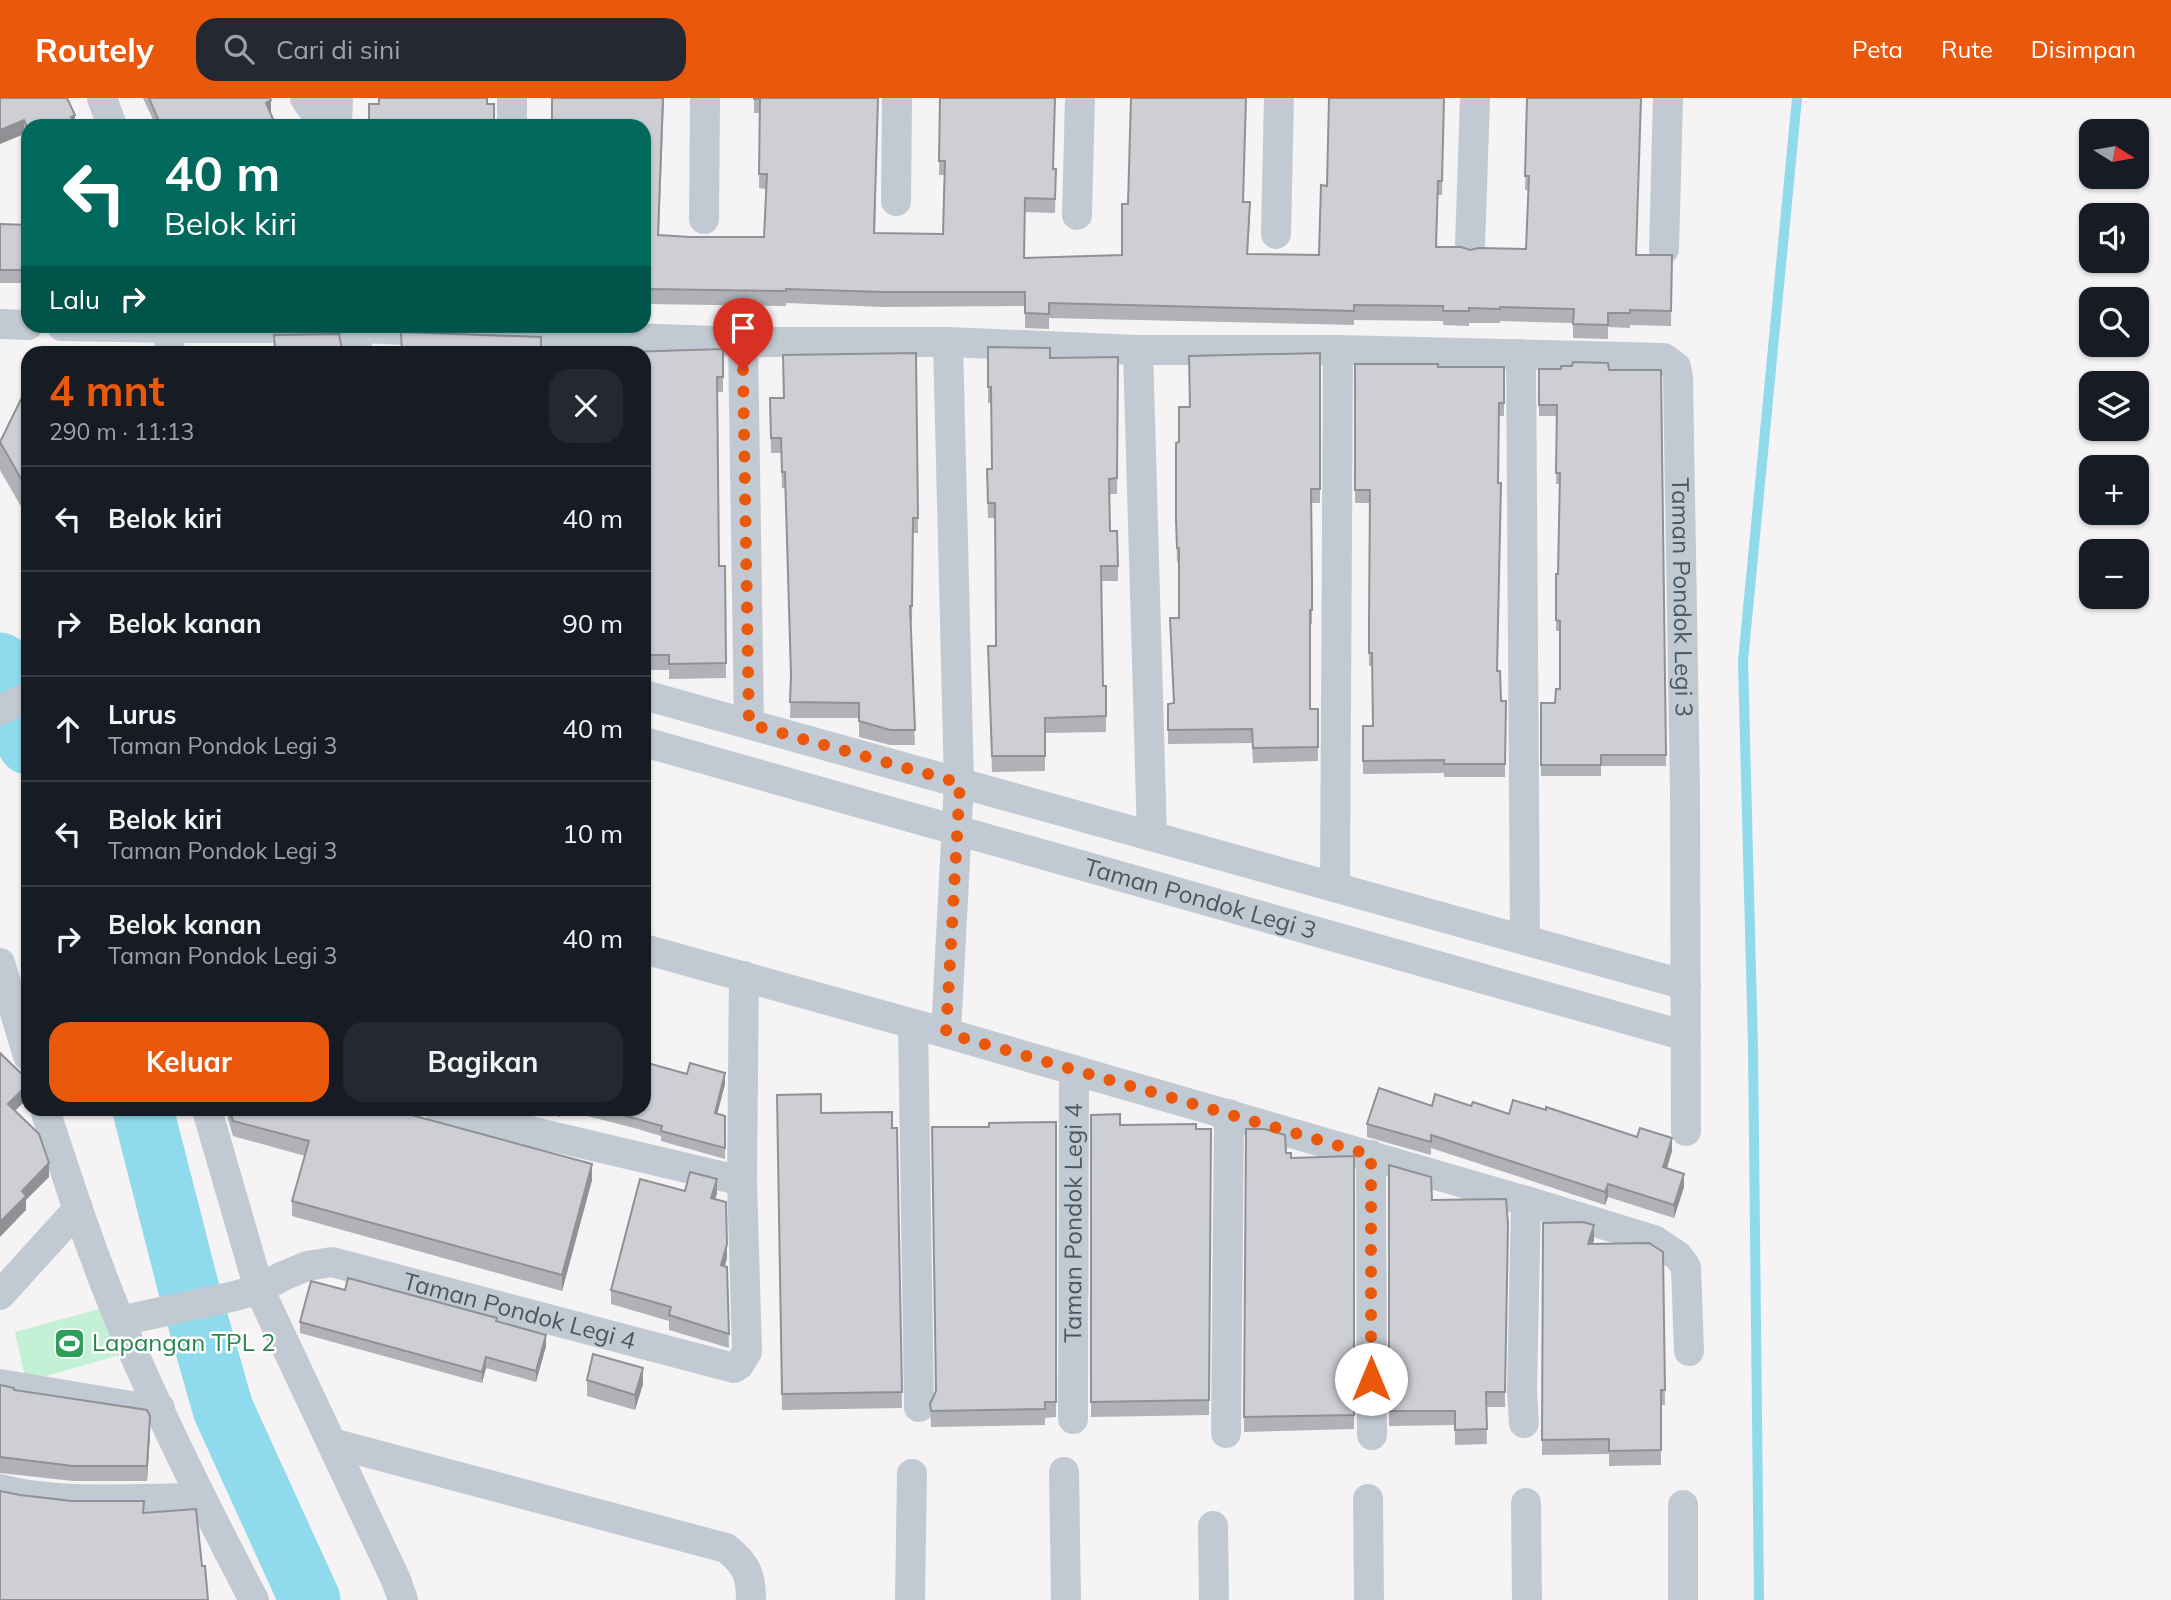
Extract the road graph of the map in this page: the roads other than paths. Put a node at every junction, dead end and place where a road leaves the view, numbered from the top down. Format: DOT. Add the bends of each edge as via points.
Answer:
graph roads {
  1 [pos="102,98"];
  2 [pos="305,98"];
  3 [pos="338,98"];
  4 [pos="512,98"];
  5 [pos="705,98"];
  6 [pos="897,98"];
  7 [pos="1080,98"];
  8 [pos="1279,98"];
  9 [pos="1475,98"];
  10 [pos="1668,98"];
  11 [pos="110,119"];
  12 [pos="319,119"];
  13 [pos="337,119"];
  14 [pos="512,119"];
  15 [pos="896,201"];
  16 [pos="1077,215"];
  17 [pos="704,219"];
  18 [pos="1276,234"];
  19 [pos="1470,247"];
  20 [pos="1664,249"];
  21 [pos="0,324"];
  22 [pos="21,325"];
  23 [pos="112,333"];
  24 [pos="170,341"];
  25 [pos="356,341"];
  26 [pos="743,342"];
  27 [pos="948,342"];
  28 [pos="552,345"];
  29 [pos="1138,350"];
  30 [pos="1338,350"];
  31 [pos="1521,354"];
  32 [pos="651,697"];
  33 [pos="21,700"];
  34 [pos="0,710"];
  35 [pos="749,724"];
  36 [pos="651,744"];
  37 [pos="960,783"];
  38 [pos="957,830"];
  39 [pos="1152,836"];
  40 [pos="1335,887"];
  41 [pos="1525,940"];
  42 [pos="651,951"];
  43 [pos="0,963"];
  44 [pos="744,976"];
  45 [pos="1686,985"];
  46 [pos="4,1001"];
  47 [pos="913,1024"];
  48 [pos="946,1033"];
  49 [pos="1685,1036"];
  50 [pos="21,1040"];
  51 [pos="1074,1070"];
  52 [pos="1229,1115"];
  53 [pos="47,1116"];
  54 [pos="208,1116"];
  55 [pos="465,1116"];
  56 [pos="1686,1131"];
  57 [pos="1371,1155"];
  58 [pos="741,1181"];
  59 [pos="1526,1201"];
  60 [pos="78,1209"];
  61 [pos="247,1292"];
  62 [pos="0,1295"];
  63 [pos="133,1318"];
  64 [pos="1689,1351"];
  65 [pos="0,1384"];
  66 [pos="919,1407"];
  67 [pos="160,1408"];
  68 [pos="1073,1419"];
  69 [pos="1524,1423"];
  70 [pos="1226,1433"];
  71 [pos="1371,1435"];
  72 [pos="332,1443"];
  73 [pos="1064,1472"];
  74 [pos="912,1474"];
  75 [pos="0,1489"];
  76 [pos="200,1498"];
  77 [pos="1368,1499"];
  78 [pos="1525,1503"];
  79 [pos="1683,1505"];
  80 [pos="1213,1526"];
  81 [pos="254,1600"];
  82 [pos="403,1600"];
  83 [pos="751,1600"];
  84 [pos="911,1600"];
  85 [pos="1066,1600"];
  86 [pos="1214,1600"];
  87 [pos="1369,1600"];
  88 [pos="1527,1600"];
  89 [pos="1683,1600"];
  1 -- 11 [label="street"];
  2 -- 12 [label="street"];
  3 -- 13 [label="street"];
  4 -- 14 [label="street"];
  5 -- 17 [label="street"];
  6 -- 15 [label="street"];
  7 -- 16 [label="street"];
  8 -- 18 [label="street"];
  9 -- 19 [label="street"];
  10 -- 20 [label="street"];
  21 -- 22 [label="street"];
  23 -- 24 [label="street, Taman Pondok Legi 3"];
  24 -- 25 [label="street, Taman Pondok Legi 3"];
  25 -- 28 [label="street, Taman Pondok Legi 3"];
  26 -- 27 [label="street, Taman Pondok Legi 3"];
  26 -- 28 [label="street, Taman Pondok Legi 3"];
  26 -- 35 [label="street"];
  27 -- 29 [label="street, Taman Pondok Legi 3"];
  27 -- 37 [label="street"];
  29 -- 30 [label="street, Taman Pondok Legi 3"];
  29 -- 39 [label="street, Taman Pondok Legi 3"];
  30 -- 31 [label="street, Taman Pondok Legi 3"];
  30 -- 40 [label="street, Taman Pondok Legi 3"];
  31 -- 41 [label="street"];
  31 -- 45 [label="street, Taman Pondok Legi 3" via="1664,358 1675,367 1678,377"];
  32 -- 35 [label="street, Taman Pondok Legi 3"];
  33 -- 34 [label="street"];
  35 -- 37 [label="street, Taman Pondok Legi 3"];
  36 -- 38 [label="street, Taman Pondok Legi 3"];
  37 -- 38 [label="street"];
  37 -- 39 [label="street, Taman Pondok Legi 3"];
  38 -- 48 [label="street"];
  38 -- 49 [label="street, Taman Pondok Legi 3"];
  39 -- 40 [label="street, Taman Pondok Legi 3"];
  40 -- 41 [label="street, Taman Pondok Legi 3"];
  41 -- 45 [label="street, Taman Pondok Legi 3"];
  42 -- 44 [label="street"];
  43 -- 46 [label="street"];
  44 -- 47 [label="street"];
  44 -- 58 [label="street, Taman Pondok Legi 4"];
  45 -- 49 [label="street, Taman Pondok Legi 3"];
  46 -- 50 [label="street"];
  47 -- 48 [label="street"];
  47 -- 66 [label="street"];
  48 -- 51 [label="street"];
  49 -- 56 [label="street, Taman Pondok Legi 3"];
  51 -- 52 [label="street"];
  51 -- 68 [label="street, Taman Pondok Legi 4"];
  52 -- 57 [label="street"];
  52 -- 70 [label="street"];
  53 -- 60 [label="street"];
  54 -- 61 [label="street"];
  55 -- 58 [label="street"];
  57 -- 59 [label="street"];
  57 -- 71 [label="street"];
  58 -- 61 [label="street, Taman Pondok Legi 4" via="747,1352 734,1368 332,1262 307,1266"];
  59 -- 64 [label="street" via="1654,1240 1678,1256 1686,1267"];
  59 -- 69 [label="street"];
  60 -- 62 [label="street"];
  60 -- 63 [label="street"];
  61 -- 63 [label="street, Taman Pondok Legi 4"];
  61 -- 72 [label="street"];
  63 -- 67 [label="street"];
  65 -- 67 [label="street"];
  67 -- 76 [label="street"];
  72 -- 82 [label="street"];
  72 -- 83 [label="street" via="726,1548 740,1559 751,1579"];
  73 -- 85 [label="street"];
  74 -- 84 [label="street"];
  75 -- 76 [label="street" via="67,1498"];
  76 -- 81 [label="street"];
  77 -- 87 [label="street"];
  78 -- 88 [label="street"];
  79 -- 89 [label="street"];
  80 -- 86 [label="street"];
}
